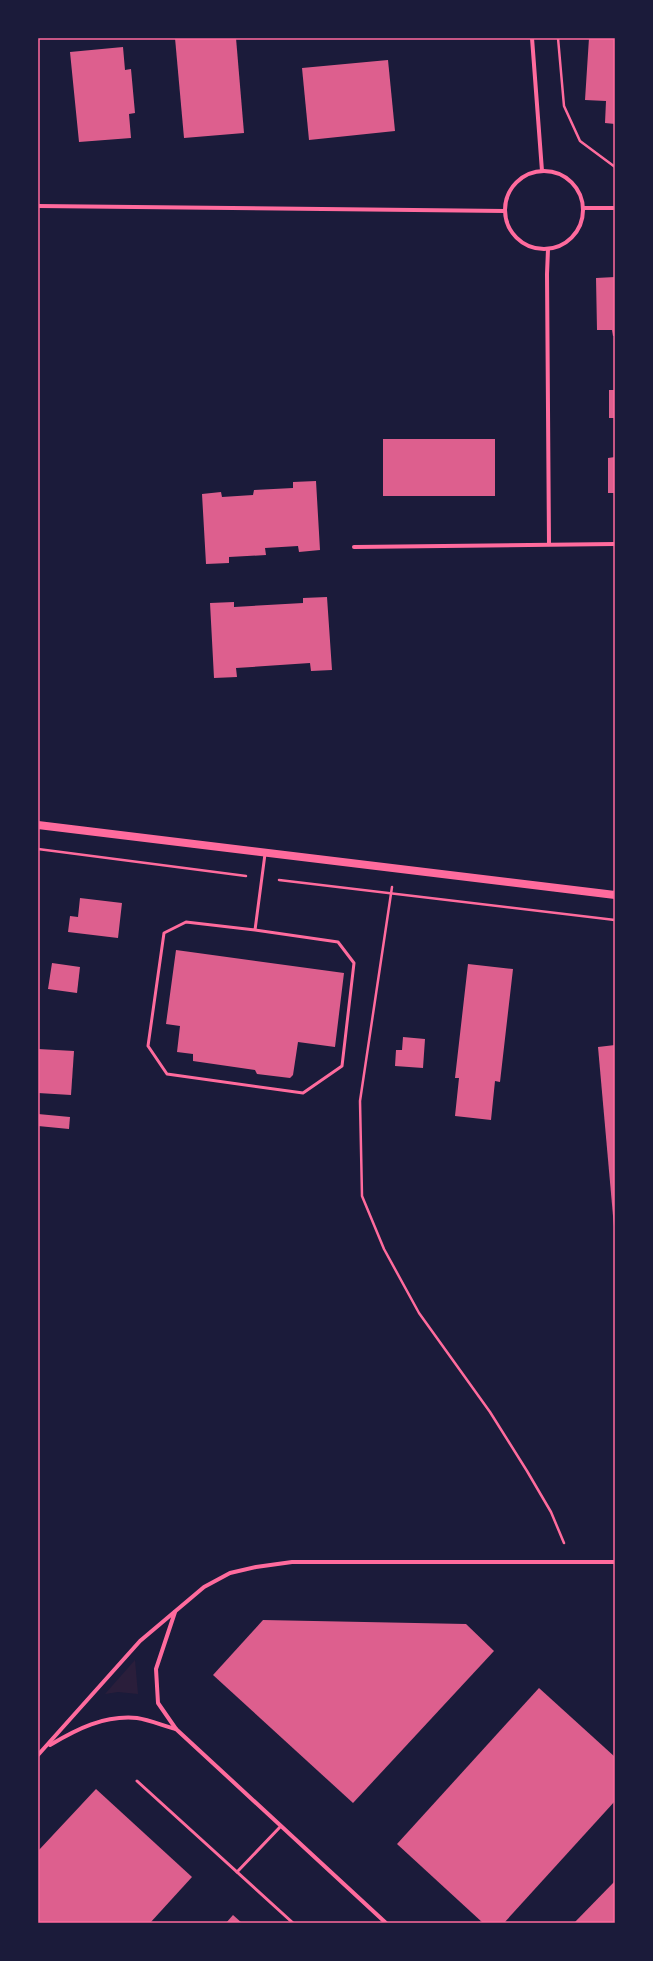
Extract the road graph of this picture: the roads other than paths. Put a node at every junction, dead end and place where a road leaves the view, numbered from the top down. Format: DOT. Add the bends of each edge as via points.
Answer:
graph roads {
  1 [pos="532,38"];
  2 [pos="542,171"];
  3 [pos="38,206"];
  4 [pos="583,208"];
  5 [pos="615,208"];
  6 [pos="505,210"];
  7 [pos="548,249"];
  8 [pos="549,544"];
  9 [pos="615,544"];
  10 [pos="354,547"];
  11 [pos="38,825"];
  12 [pos="266,852"];
  13 [pos="615,895"];
  14 [pos="255,930"];
  15 [pos="615,1562"];
  16 [pos="175,1612"];
  17 [pos="176,1729"];
  18 [pos="45,1748"];
  19 [pos="38,1755"];
  20 [pos="137,1781"];
  21 [pos="281,1826"];
  22 [pos="237,1872"];
  23 [pos="293,1923"];
  24 [pos="386,1923"];
  1 -- 2 [label="street"];
  2 -- 4 [label="street" via="566,177 580,196"];
  2 -- 6 [label="street" via="520,179 512,188"];
  3 -- 6 [label="street"];
  4 -- 5 [label="street"];
  4 -- 7 [label="street" via="582,220 570,240"];
  6 -- 7 [label="street" via="507,223 514,235 536,248"];
  7 -- 8 [label="street"];
  8 -- 9 [label="street"];
  8 -- 10 [label="street"];
  11 -- 12 [label="main road"];
  12 -- 13 [label="main road"];
  12 -- 14 [label="lane"];
  14 -- 14 [label="lane" via="186,922 164,933 148,1046 168,1074 303,1093 342,1066 354,963 338,942"];
  15 -- 16 [label="street" via="292,1562 230,1574 204,1587"];
  16 -- 17 [label="street" via="156,1669 158,1703"];
  16 -- 18 [label="street" via="140,1641"];
  17 -- 18 [label="street" via="138,1718 112,1718 76,1729"];
  17 -- 21 [label="street"];
  18 -- 19 [label="street"];
  20 -- 22 [label="lane"];
  21 -- 22 [label="lane"];
  21 -- 24 [label="street"];
  22 -- 23 [label="lane"];
}
